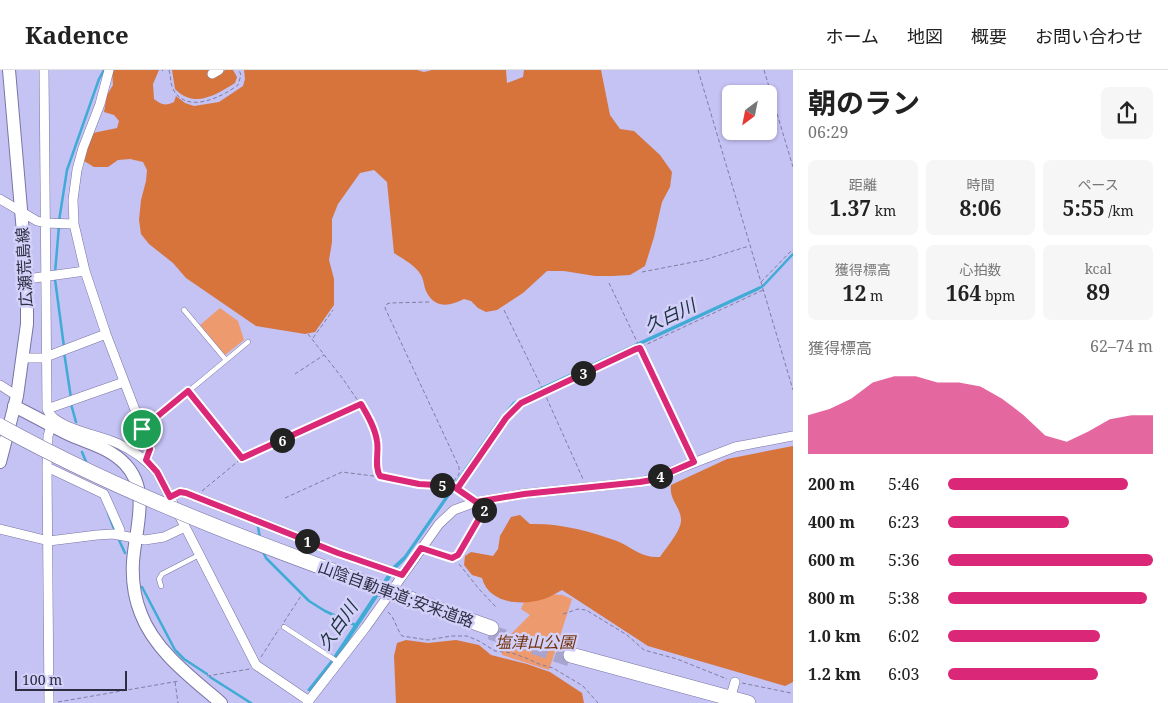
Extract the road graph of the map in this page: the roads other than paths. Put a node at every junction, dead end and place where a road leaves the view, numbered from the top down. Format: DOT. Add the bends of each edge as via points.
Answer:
graph roads {
  1 [pos="9,70"];
  2 [pos="44,70"];
  3 [pos="109,70"];
  4 [pos="0,199"];
  5 [pos="21,212"];
  6 [pos="45,223"];
  7 [pos="74,224"];
  8 [pos="85,271"];
  9 [pos="46,277"];
  10 [pos="27,279"];
  11 [pos="184,310"];
  12 [pos="106,334"];
  13 [pos="248,342"];
  14 [pos="47,355"];
  15 [pos="23,358"];
  16 [pos="226,360"];
  17 [pos="124,382"];
  18 [pos="0,385"];
  19 [pos="16,401"];
  20 [pos="47,409"];
  21 [pos="0,426"];
  22 [pos="51,426"];
  23 [pos="142,429"];
  24 [pos="0,431"];
  25 [pos="793,436"];
  26 [pos="0,458"];
  27 [pos="146,460"];
  28 [pos="47,467"];
  29 [pos="170,497"];
  30 [pos="490,500"];
  31 [pos="185,527"];
  32 [pos="0,529"];
  33 [pos="119,535"];
  34 [pos="136,539"];
  35 [pos="49,541"];
  36 [pos="421,548"];
  37 [pos="200,555"];
  38 [pos="402,575"];
  39 [pos="160,586"];
  40 [pos="409,602"];
  41 [pos="284,627"];
  42 [pos="491,630"];
  43 [pos="337,662"];
  44 [pos="735,682"];
  45 [pos="730,697"];
  46 [pos="308,702"];
  47 [pos="49,703"];
  48 [pos="221,703"];
  49 [pos="748,703"];
  1 -- 5 [label="street, 広瀬荒島線"];
  2 -- 6 [label="street"];
  3 -- 7 [label="street" via="77,170"];
  4 -- 5 [label="street"];
  5 -- 6 [label="street"];
  5 -- 10 [label="street, 広瀬荒島線"];
  6 -- 7 [label="street"];
  6 -- 9 [label="street"];
  7 -- 8 [label="street"];
  8 -- 9 [label="street"];
  8 -- 12 [label="street"];
  9 -- 10 [label="street"];
  9 -- 14 [label="street"];
  10 -- 15 [label="street, 広瀬荒島線"];
  11 -- 16 [label="lane"];
  12 -- 14 [label="street"];
  12 -- 17 [label="street"];
  13 -- 16 [label="lane"];
  14 -- 15 [label="street"];
  14 -- 20 [label="street"];
  15 -- 19 [label="street, 広瀬荒島線"];
  16 -- 23 [label="lane"];
  17 -- 20 [label="street"];
  17 -- 23 [label="street"];
  18 -- 19 [label="street"];
  19 -- 22 [label="street"];
  19 -- 26 [label="street, 広瀬荒島線"];
  20 -- 27 [label="street" via="54,418 117,442"];
  21 -- 40 [label="highway, 山陰自動車道;安来道路, bridge" via="97,476 176,511"];
  22 -- 28 [label="street"];
  22 -- 34 [label="street" via="106,450 133,474 139,493"];
  23 -- 27 [label="street" via="150,449"];
  24 -- 40 [label="highway, 山陰自動車道;安来道路" via="95,480 183,518"];
  25 -- 30 [label="street" via="735,447 652,480"];
  27 -- 29 [label="street" via="157,472"];
  28 -- 33 [label="street" via="104,494 120,530"];
  28 -- 35 [label="street"];
  29 -- 31 [label="street"];
  29 -- 38 [label="street" via="180,492"];
  30 -- 36 [label="street" via="476,502 448,514"];
  30 -- 36 [label="lane" via="457,557"];
  31 -- 34 [label="street" via="153,540"];
  31 -- 37 [label="street"];
  32 -- 35 [label="street"];
  33 -- 34 [label="street"];
  33 -- 35 [label="street" via="97,534"];
  34 -- 48 [label="street" via="134,585 144,621 168,654"];
  35 -- 47 [label="street"];
  36 -- 38 [label="street"];
  37 -- 39 [label="lane" via="162,574"];
  37 -- 46 [label="street" via="256,665"];
  38 -- 43 [label="street"];
  40 -- 42 [label="highway, 山陰自動車道;安来道路"];
  41 -- 43 [label="lane"];
  43 -- 46 [label="street"];
  44 -- 45 [label="street"];
  45 -- 49 [label="highway" via="571,657"];
}
